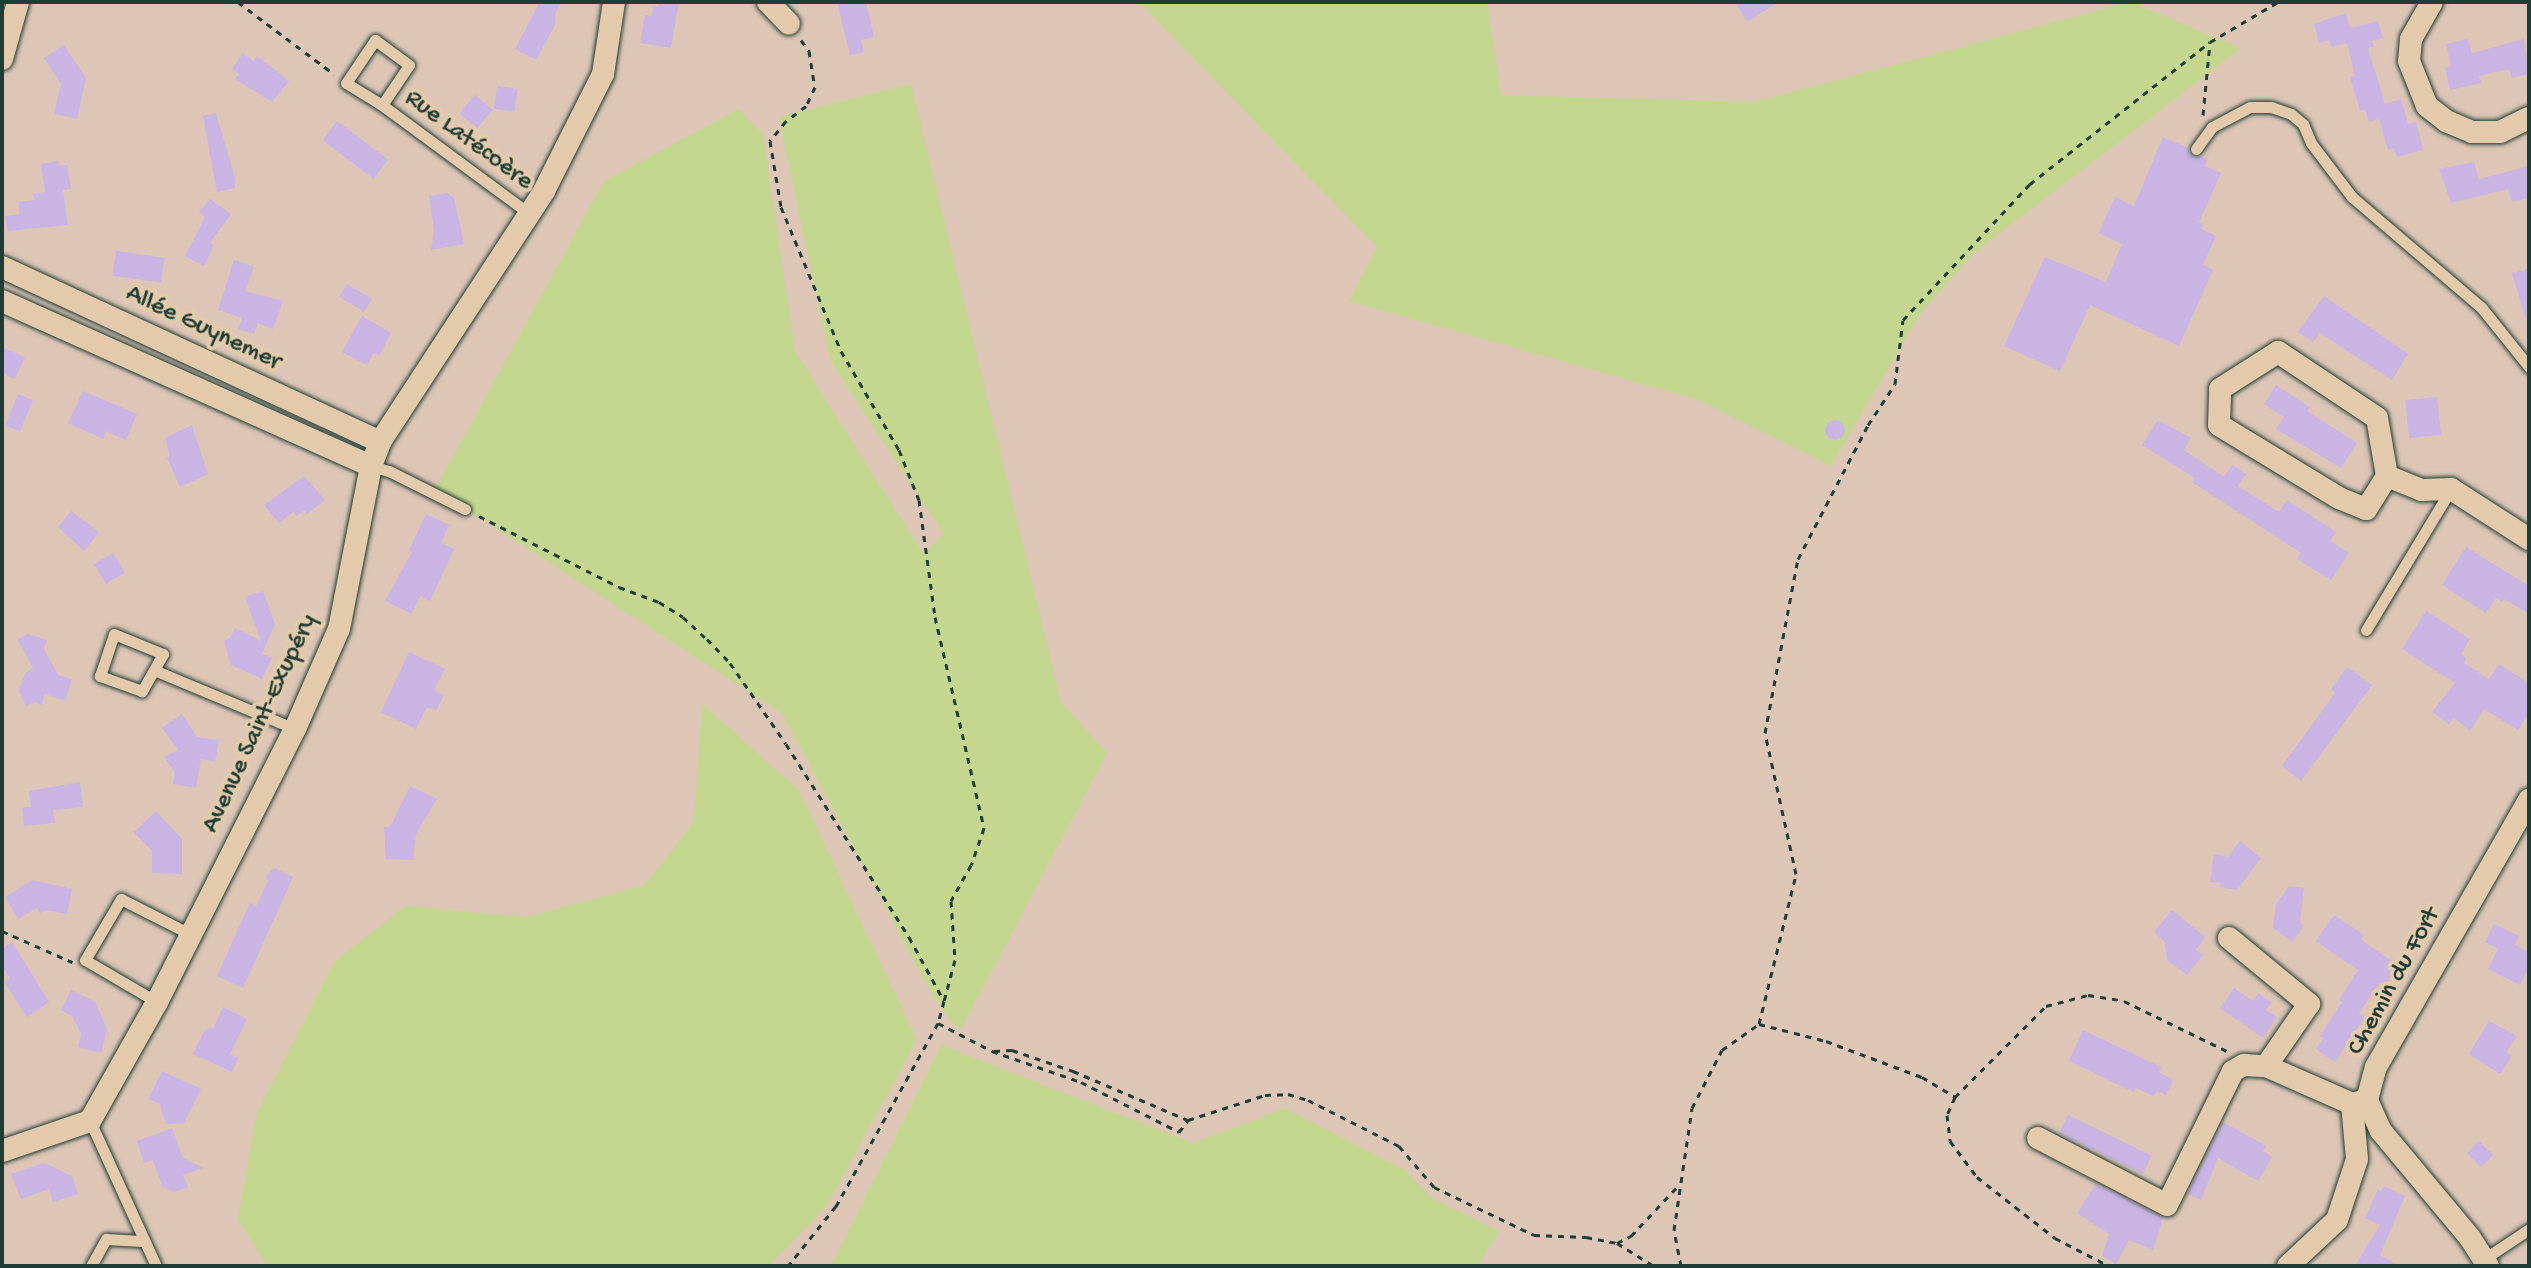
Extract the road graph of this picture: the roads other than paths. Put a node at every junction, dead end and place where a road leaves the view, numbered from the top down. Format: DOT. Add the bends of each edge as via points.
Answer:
graph roads {
  1 [pos="614,2"];
  2 [pos="768,2"];
  3 [pos="2432,2"];
  4 [pos="11,9"];
  5 [pos="789,24"];
  6 [pos="2,59"];
  7 [pos="382,105"];
  8 [pos="2529,118"];
  9 [pos="2196,149"];
  10 [pos="527,212"];
  11 [pos="2,267"];
  12 [pos="2,301"];
  13 [pos="2529,367"];
  14 [pos="380,442"];
  15 [pos="371,466"];
  16 [pos="2387,476"];
  17 [pos="2451,489"];
  18 [pos="465,509"];
  19 [pos="2529,539"];
  20 [pos="2366,630"];
  21 [pos="154,670"];
  22 [pos="295,729"];
  23 [pos="2529,800"];
  24 [pos="190,934"];
  25 [pos="2229,938"];
  26 [pos="157,1002"];
  27 [pos="2255,1066"];
  28 [pos="2360,1102"];
  29 [pos="90,1121"];
  30 [pos="2038,1138"];
  31 [pos="2,1151"];
  32 [pos="2529,1229"];
  33 [pos="142,1241"];
  34 [pos="2486,1262"];
  35 [pos="91,1266"];
  36 [pos="156,1266"];
  37 [pos="2288,1266"];
  1 -- 10 [label="street, Avenue Saint-Exupéry" via="603,74 544,191"];
  2 -- 5 [label="street"];
  3 -- 8 [label="street" via="2411,39 2409,61 2427,106 2472,132 2500,132"];
  4 -- 6 [label="street"];
  7 -- 7 [label="lane, Rue Latécoère" via="409,65 375,40 346,83"];
  7 -- 10 [label="lane, Rue Latécoère"];
  9 -- 13 [label="lane" via="2212,127 2250,107 2291,114 2352,197 2481,307"];
  10 -- 14 [label="street, Avenue Saint-Exupéry"];
  11 -- 14 [label="street, Allée Guynemer"];
  12 -- 15 [label="street"];
  14 -- 15 [label="street, Avenue Saint-Exupéry"];
  15 -- 18 [label="lane"];
  15 -- 22 [label="street, Avenue Saint-Exupéry" via="339,629"];
  16 -- 16 [label="street" via="2377,418 2278,352 2220,389 2219,425 2339,498 2366,509"];
  16 -- 17 [label="street" via="2421,490"];
  17 -- 19 [label="street"];
  17 -- 20 [label="lane"];
  21 -- 21 [label="lane" via="163,654 114,634 100,676 142,691"];
  21 -- 22 [label="lane"];
  22 -- 24 [label="street, Avenue Saint-Exupéry"];
  23 -- 28 [label="street, Chemin du Fort"];
  24 -- 26 [label="street, Avenue Saint-Exupéry"];
  24 -- 26 [label="lane" via="121,899 85,960"];
  25 -- 27 [label="street" via="2309,1004"];
  26 -- 29 [label="street, Avenue Saint-Exupéry"];
  27 -- 28 [label="street"];
  27 -- 30 [label="street" via="2233,1071 2167,1205"];
  28 -- 34 [label="street"];
  28 -- 37 [label="street, Chemin du Fort" via="2350,1191 2337,1220"];
  29 -- 31 [label="street"];
  29 -- 33 [label="lane"];
  32 -- 34 [label="lane"];
  33 -- 35 [label="lane" via="106,1239"];
  33 -- 36 [label="lane"];
}
